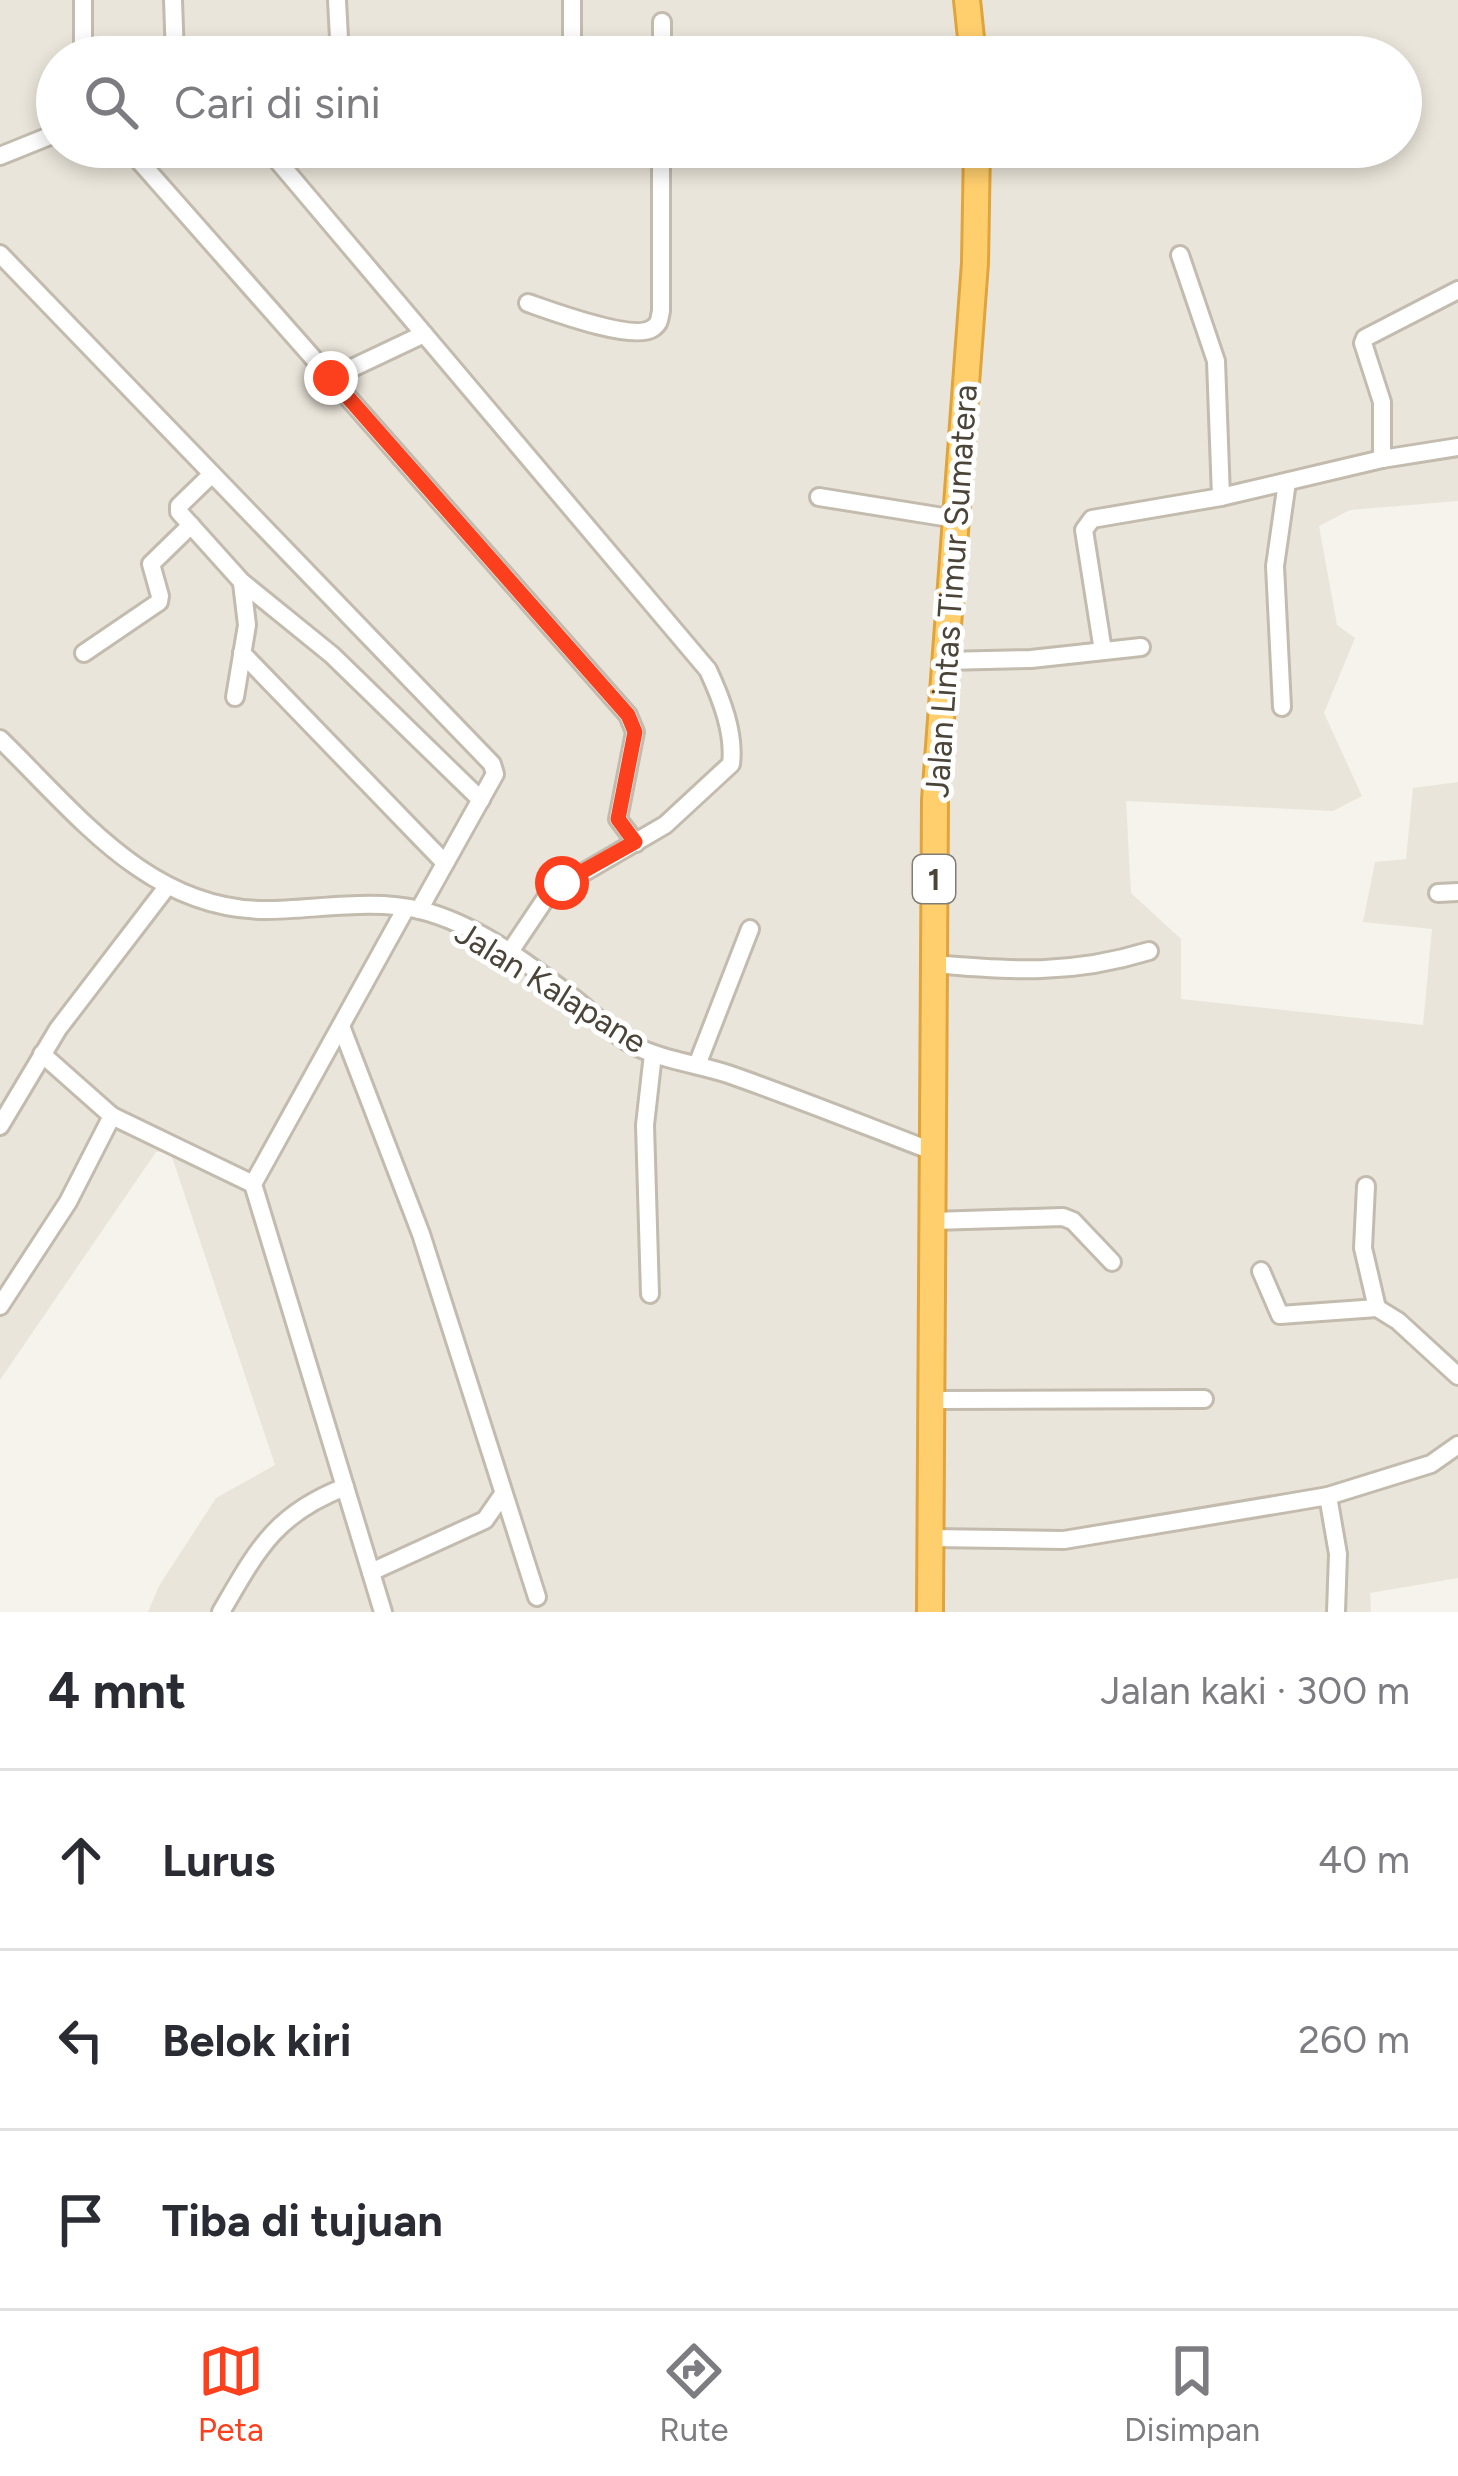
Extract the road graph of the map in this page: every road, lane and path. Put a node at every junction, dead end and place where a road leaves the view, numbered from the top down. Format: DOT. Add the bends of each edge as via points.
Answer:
graph roads {
  1 [pos="83,0"];
  2 [pos="173,0"];
  3 [pos="337,0"];
  4 [pos="572,0"];
  5 [pos="967,0"];
  6 [pos="662,22"];
  7 [pos="83,36"];
  8 [pos="174,36"];
  9 [pos="339,36"];
  10 [pos="572,36"];
  11 [pos="662,36"];
  12 [pos="971,36"];
  13 [pos="36,142"];
  14 [pos="0,156"];
  15 [pos="146,168"];
  16 [pos="284,168"];
  17 [pos="661,168"];
  18 [pos="977,168"];
  19 [pos="0,254"];
  20 [pos="1180,255"];
  21 [pos="1458,290"];
  22 [pos="528,303"];
  23 [pos="424,334"];
  24 [pos="331,378"];
  25 [pos="1458,447"];
  26 [pos="1382,459"];
  27 [pos="212,474"];
  28 [pos="1287,482"];
  29 [pos="819,497"];
  30 [pos="1221,497"];
  31 [pos="956,519"];
  32 [pos="191,525"];
  33 [pos="242,582"];
  34 [pos="1141,647"];
  35 [pos="1103,651"];
  36 [pos="84,653"];
  37 [pos="242,653"];
  38 [pos="945,661"];
  39 [pos="235,697"];
  40 [pos="1282,707"];
  41 [pos="0,739"];
  42 [pos="481,800"];
  43 [pos="635,842"];
  44 [pos="445,863"];
  45 [pos="166,888"];
  46 [pos="1458,892"];
  47 [pos="1438,893"];
  48 [pos="413,909"];
  49 [pos="750,928"];
  50 [pos="1149,951"];
  51 [pos="509,952"];
  52 [pos="933,964"];
  53 [pos="341,1026"];
  54 [pos="42,1054"];
  55 [pos="653,1054"];
  56 [pos="697,1065"];
  57 [pos="112,1116"];
  58 [pos="0,1126"];
  59 [pos="932,1150"];
  60 [pos="253,1184"];
  61 [pos="1366,1186"];
  62 [pos="932,1221"];
  63 [pos="1112,1262"];
  64 [pos="1261,1270"];
  65 [pos="650,1294"];
  66 [pos="0,1306"];
  67 [pos="1377,1308"];
  68 [pos="1458,1376"];
  69 [pos="1204,1399"];
  70 [pos="931,1400"];
  71 [pos="1458,1445"];
  72 [pos="345,1487"];
  73 [pos="503,1494"];
  74 [pos="1328,1496"];
  75 [pos="931,1538"];
  76 [pos="370,1572"];
  77 [pos="537,1597"];
  78 [pos="221,1612"];
  79 [pos="383,1612"];
  80 [pos="930,1612"];
  81 [pos="1336,1612"];
  1 -- 7 [label="street"];
  2 -- 8 [label="street"];
  3 -- 9 [label="street"];
  4 -- 10 [label="street"];
  5 -- 12 [label="highway"];
  6 -- 11 [label="street"];
  13 -- 14 [label="street"];
  15 -- 24 [label="street"];
  16 -- 23 [label="street"];
  17 -- 22 [label="street" via="657,325 635,332"];
  18 -- 31 [label="highway, Jalan Lintas Timur Sumatera / 1"];
  19 -- 27 [label="street"];
  20 -- 30 [label="street" via="1216,361"];
  21 -- 26 [label="street" via="1365,338 1382,402"];
  23 -- 24 [label="street"];
  23 -- 43 [label="street" via="707,670 718,693 731,764"];
  24 -- 43 [label="street" via="628,715 635,732 618,819"];
  25 -- 26 [label="street"];
  26 -- 28 [label="street"];
  27 -- 32 [label="street" via="178,508"];
  27 -- 42 [label="street" via="492,764"];
  28 -- 30 [label="street"];
  28 -- 40 [label="street" via="1275,566"];
  29 -- 31 [label="street"];
  30 -- 35 [label="street" via="1092,519 1084,530"];
  31 -- 38 [label="highway, Jalan Lintas Timur Sumatera / 1"];
  32 -- 33 [label="street"];
  32 -- 36 [label="street" via="151,564 158,602"];
  33 -- 37 [label="street"];
  33 -- 42 [label="street" via="332,655"];
  34 -- 35 [label="street"];
  35 -- 38 [label="street"];
  37 -- 39 [label="street"];
  37 -- 44 [label="street"];
  38 -- 52 [label="highway, Jalan Lintas Timur Sumatera / 1"];
  41 -- 45 [label="street, Jalan Kalapane" via="108,845"];
  42 -- 44 [label="street"];
  43 -- 51 [label="street" via="550,892"];
  44 -- 48 [label="street"];
  45 -- 48 [label="street, Jalan Kalapane" via="205,905 259,910"];
  45 -- 54 [label="street"];
  46 -- 47 [label="street"];
  48 -- 51 [label="street, Jalan Kalapane"];
  48 -- 53 [label="street"];
  49 -- 56 [label="street"];
  50 -- 52 [label="street" via="1028,972"];
  51 -- 55 [label="street, Jalan Kalapane"];
  52 -- 59 [label="highway, Jalan Lintas Timur Sumatera / 1"];
  53 -- 60 [label="street"];
  53 -- 73 [label="street" via="421,1234"];
  54 -- 57 [label="street"];
  54 -- 58 [label="street"];
  55 -- 56 [label="street, Jalan Kalapane"];
  55 -- 65 [label="street" via="645,1125"];
  56 -- 59 [label="street, Jalan Kalapane"];
  57 -- 60 [label="street"];
  57 -- 66 [label="street"];
  59 -- 62 [label="highway, Jalan Lintas Timur Sumatera / 1"];
  60 -- 72 [label="street"];
  61 -- 67 [label="street" via="1363,1248"];
  62 -- 63 [label="street" via="1064,1217"];
  62 -- 70 [label="highway, Jalan Lintas Timur Sumatera / 1"];
  64 -- 67 [label="street" via="1280,1315"];
  67 -- 68 [label="street"];
  69 -- 70 [label="street"];
  70 -- 75 [label="highway, Jalan Lintas Timur Sumatera / 1"];
  71 -- 74 [label="street" via="1431,1464"];
  72 -- 76 [label="street"];
  72 -- 78 [label="street" via="292,1512"];
  73 -- 76 [label="street" via="485,1520"];
  73 -- 77 [label="street"];
  74 -- 75 [label="street" via="1064,1540"];
  74 -- 81 [label="street"];
  75 -- 80 [label="highway, Jalan Lintas Timur Sumatera / 1"];
  76 -- 79 [label="street"];
}
